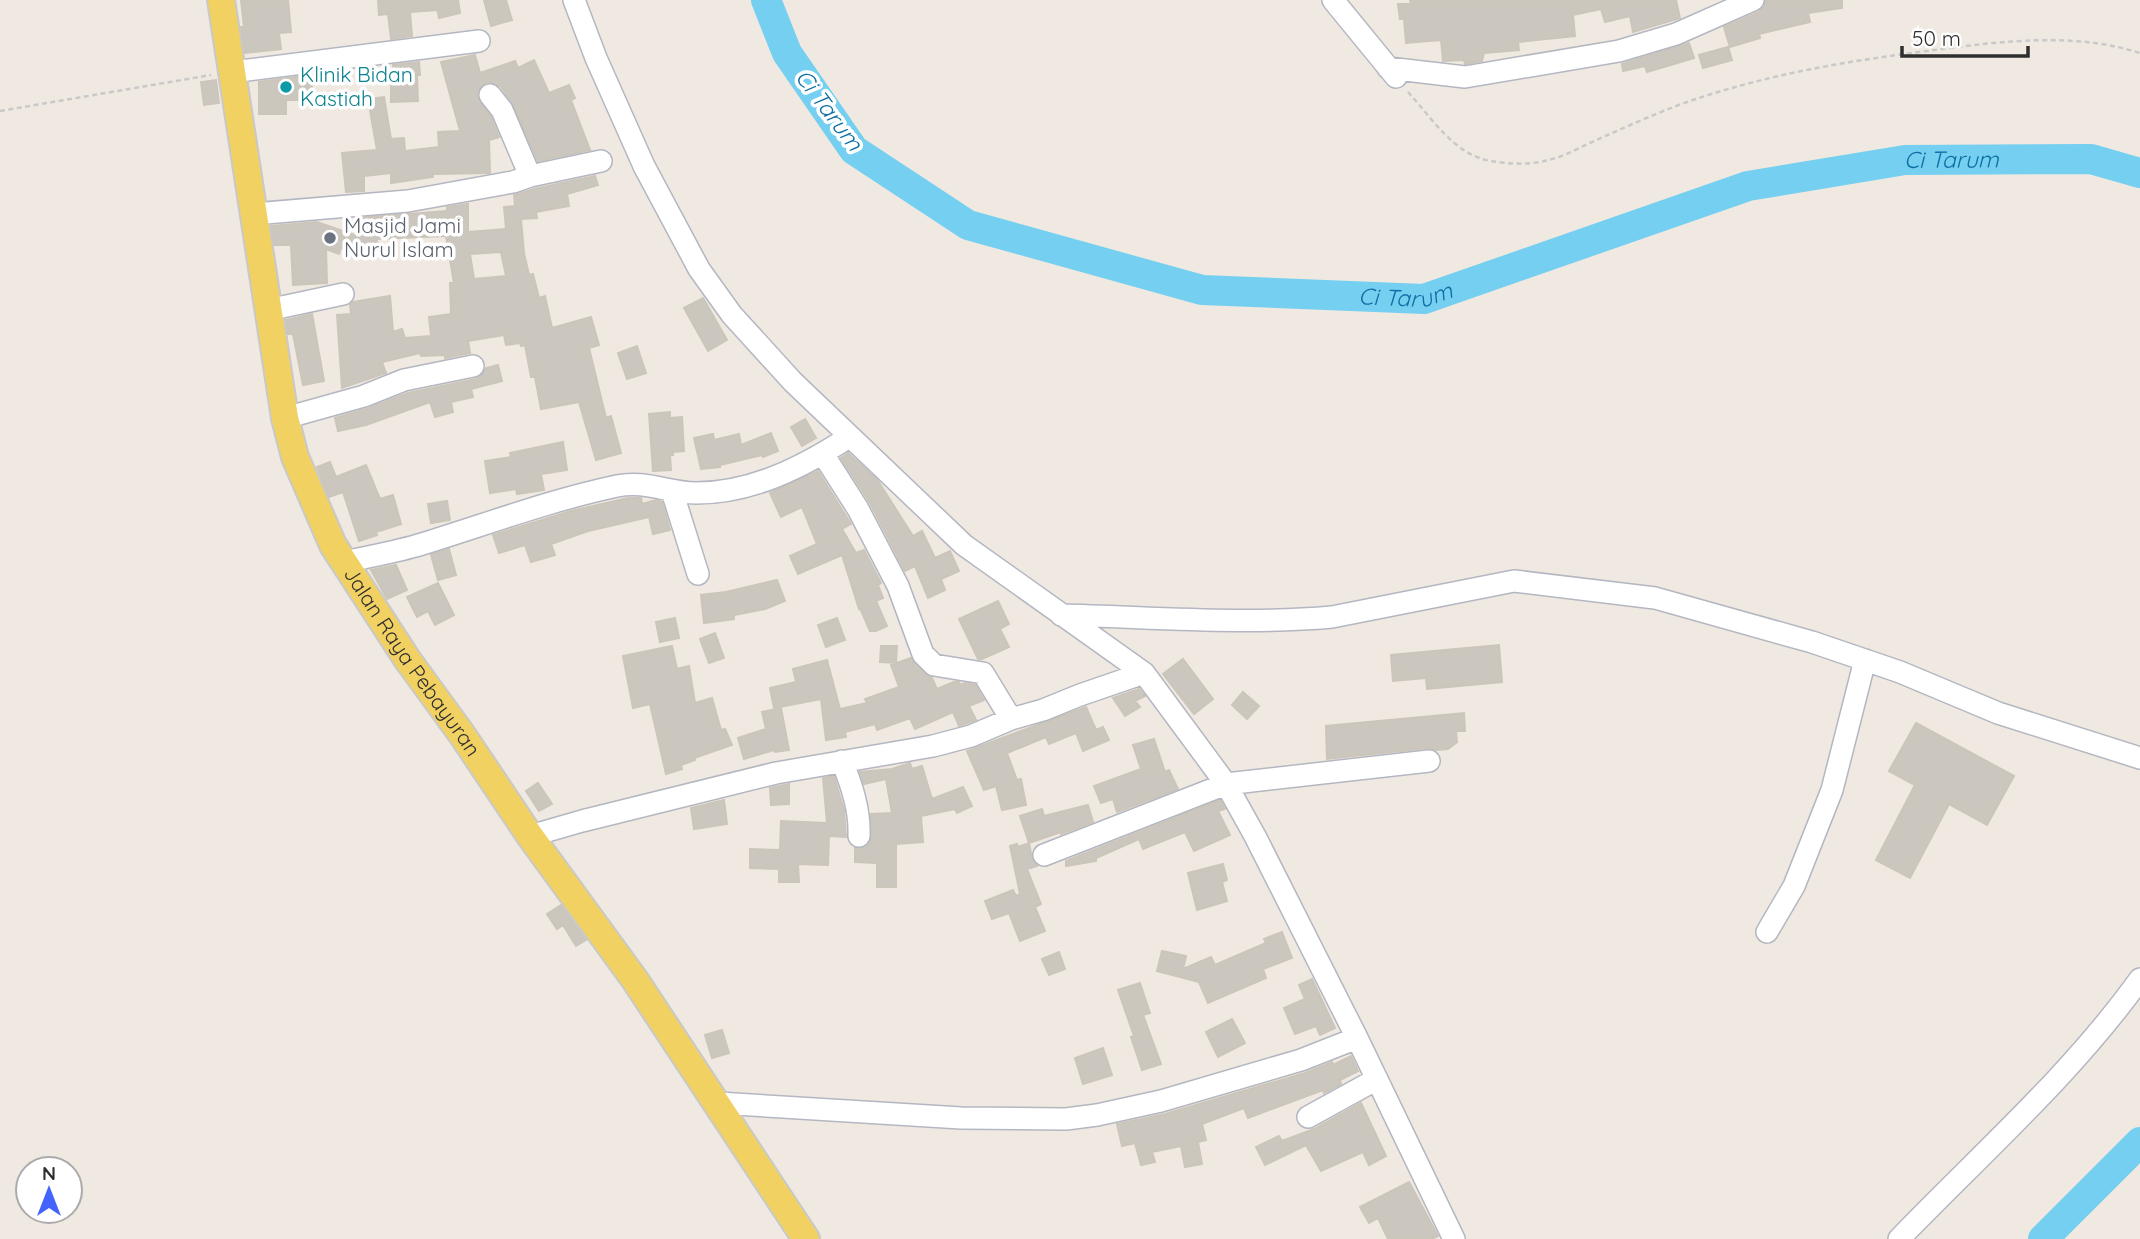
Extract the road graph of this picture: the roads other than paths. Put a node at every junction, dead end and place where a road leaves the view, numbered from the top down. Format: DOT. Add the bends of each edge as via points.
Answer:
graph roads {
  1 [pos="221,0"];
  2 [pos="574,0"];
  3 [pos="1333,0"];
  4 [pos="1753,0"];
  5 [pos="479,41"];
  6 [pos="232,72"];
  7 [pos="489,95"];
  8 [pos="601,161"];
  9 [pos="530,176"];
  10 [pos="253,214"];
  11 [pos="343,294"];
  12 [pos="268,310"];
  13 [pos="473,366"];
  14 [pos="285,418"];
  15 [pos="849,437"];
  16 [pos="823,454"];
  17 [pos="672,491"];
  18 [pos="344,562"];
  19 [pos="698,574"];
  20 [pos="1061,615"];
  21 [pos="1865,660"];
  22 [pos="1144,673"];
  23 [pos="1011,719"];
  24 [pos="2140,758"];
  25 [pos="842,761"];
  26 [pos="1430,761"];
  27 [pos="1226,784"];
  28 [pos="530,836"];
  29 [pos="859,836"];
  30 [pos="1044,855"];
  31 [pos="1767,932"];
  32 [pos="2140,979"];
  33 [pos="1357,1038"];
  34 [pos="1377,1079"];
  35 [pos="718,1103"];
  36 [pos="1308,1117"];
  37 [pos="806,1239"];
  38 [pos="1454,1239"];
  39 [pos="1899,1239"];
  1 -- 6 [label="main road, Jalan Raya Pebayuran"];
  2 -- 15 [label="street" via="644,166 699,269 732,315"];
  3 -- 4 [label="street" via="1395,76 1465,77 1619,51 1676,34"];
  5 -- 6 [label="street"];
  6 -- 10 [label="main road, Jalan Raya Pebayuran"];
  7 -- 9 [label="street" via="502,110"];
  8 -- 9 [label="street"];
  9 -- 10 [label="street" via="408,201"];
  10 -- 12 [label="main road, Jalan Raya Pebayuran"];
  11 -- 12 [label="street"];
  12 -- 14 [label="main road, Jalan Raya Pebayuran"];
  13 -- 14 [label="street" via="404,380"];
  14 -- 18 [label="main road, Jalan Raya Pebayuran" via="308,490"];
  15 -- 16 [label="street"];
  15 -- 20 [label="street" via="964,545"];
  16 -- 17 [label="street" via="748,487"];
  16 -- 23 [label="street" via="898,586 923,654 934,664 983,673"];
  17 -- 18 [label="street" via="629,484 591,492 419,545"];
  17 -- 19 [label="street"];
  18 -- 28 [label="main road, Jalan Raya Pebayuran"];
  20 -- 21 [label="street" via="1314,619 1520,581 1655,598"];
  20 -- 22 [label="street"];
  21 -- 24 [label="street" via="1998,713"];
  21 -- 31 [label="street" via="1832,790 1794,886"];
  22 -- 23 [label="street"];
  22 -- 27 [label="street"];
  23 -- 25 [label="street" via="946,743"];
  25 -- 28 [label="street" via="776,773"];
  25 -- 29 [label="street" via="857,809"];
  26 -- 27 [label="street"];
  27 -- 30 [label="street"];
  27 -- 33 [label="street"];
  28 -- 35 [label="main road, Jalan Raya Pebayuran"];
  32 -- 39 [label="street" via="2033,1105"];
  33 -- 34 [label="street"];
  33 -- 35 [label="street" via="1301,1060 1161,1101 1066,1119 961,1118"];
  34 -- 36 [label="street"];
  34 -- 38 [label="street"];
  35 -- 37 [label="main road, Jalan Raya Pebayuran"];
}
